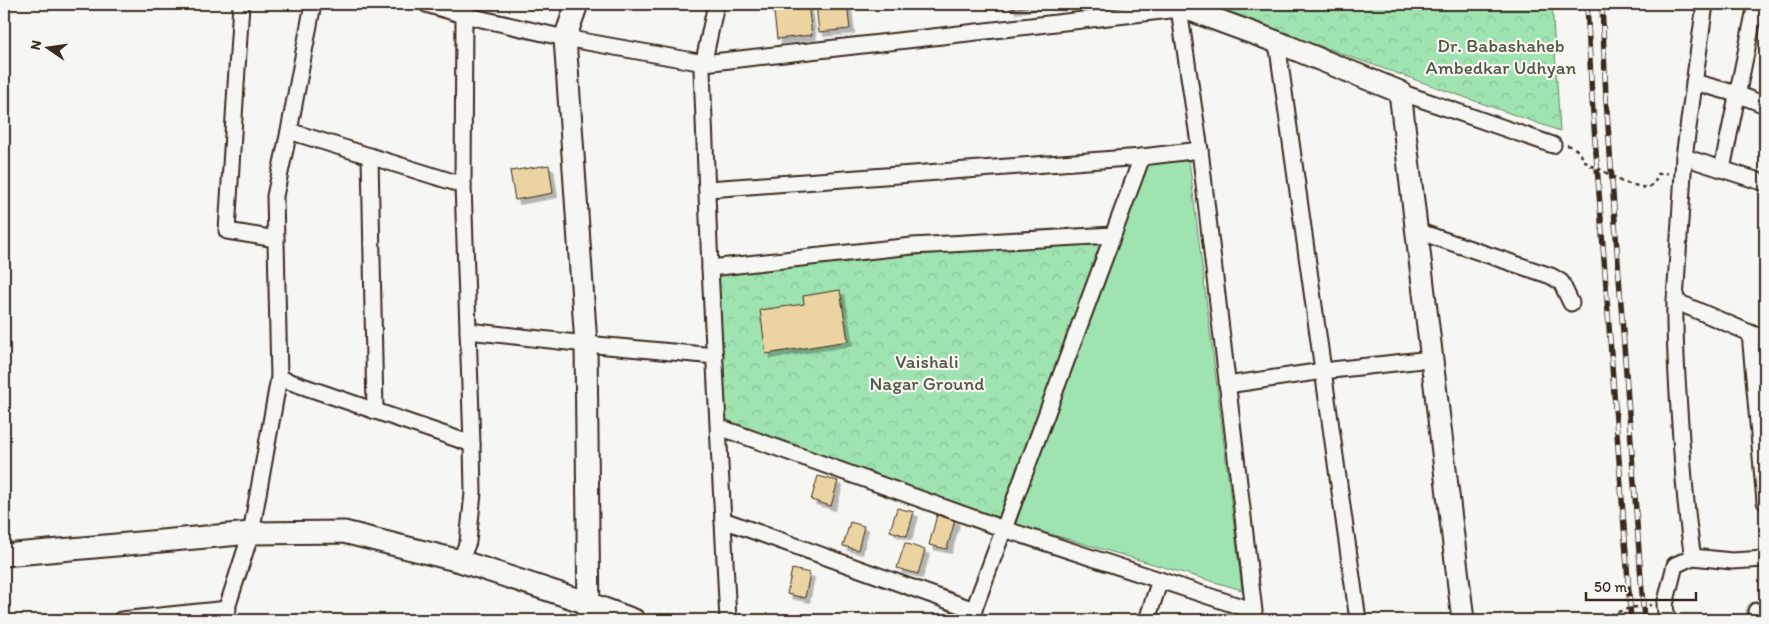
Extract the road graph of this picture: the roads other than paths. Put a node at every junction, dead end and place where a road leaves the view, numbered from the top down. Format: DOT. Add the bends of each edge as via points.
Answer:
graph roads {
  1 [pos="241,4"];
  2 [pos="313,4"];
  3 [pos="426,4"];
  4 [pos="577,4"];
  5 [pos="716,4"];
  6 [pos="1705,4"];
  7 [pos="1756,4"];
  8 [pos="1179,6"];
  9 [pos="465,9"];
  10 [pos="566,38"];
  11 [pos="1277,42"];
  12 [pos="704,63"];
  13 [pos="1694,82"];
  14 [pos="1400,92"];
  15 [pos="1737,94"];
  16 [pos="1765,105"];
  17 [pos="289,131"];
  18 [pos="1553,145"];
  19 [pos="1200,150"];
  20 [pos="370,156"];
  21 [pos="1142,157"];
  22 [pos="1684,157"];
  23 [pos="1722,169"];
  24 [pos="1765,183"];
  25 [pos="463,185"];
  26 [pos="708,189"];
  27 [pos="1416,230"];
  28 [pos="1113,235"];
  29 [pos="276,239"];
  30 [pos="710,268"];
  31 [pos="1675,301"];
  32 [pos="1571,303"];
  33 [pos="468,331"];
  34 [pos="1750,333"];
  35 [pos="1765,338"];
  36 [pos="586,344"];
  37 [pos="715,356"];
  38 [pos="1431,359"];
  39 [pos="1323,371"];
  40 [pos="279,378"];
  41 [pos="1227,384"];
  42 [pos="375,411"];
  43 [pos="718,427"];
  44 [pos="472,444"];
  45 [pos="1765,502"];
  46 [pos="723,520"];
  47 [pos="1004,529"];
  48 [pos="251,533"];
  49 [pos="4,555"];
  50 [pos="1693,557"];
  51 [pos="1765,559"];
  52 [pos="460,562"];
  53 [pos="1160,580"];
  54 [pos="588,611"];
  55 [pos="1666,613"];
  56 [pos="226,615"];
  57 [pos="972,615"];
  58 [pos="1255,615"];
  59 [pos="121,620"];
  60 [pos="634,620"];
  61 [pos="728,620"];
  62 [pos="1147,620"];
  63 [pos="1358,620"];
  64 [pos="1463,620"];
  1 -- 29 [label="street" via="227,231"];
  2 -- 17 [label="street"];
  3 -- 9 [label="street"];
  4 -- 10 [label="street"];
  5 -- 12 [label="street"];
  6 -- 13 [label="street"];
  7 -- 15 [label="street"];
  8 -- 11 [label="street"];
  8 -- 12 [label="street"];
  8 -- 19 [label="street"];
  9 -- 10 [label="street"];
  9 -- 25 [label="street"];
  10 -- 12 [label="street"];
  10 -- 36 [label="street"];
  11 -- 14 [label="street"];
  11 -- 39 [label="street"];
  12 -- 26 [label="street"];
  13 -- 15 [label="street"];
  13 -- 22 [label="street"];
  14 -- 18 [label="street"];
  14 -- 27 [label="street"];
  15 -- 16 [label="street"];
  15 -- 23 [label="street"];
  17 -- 20 [label="street"];
  17 -- 29 [label="street" via="275,196"];
  19 -- 21 [label="street"];
  19 -- 41 [label="street"];
  20 -- 25 [label="street"];
  20 -- 42 [label="street"];
  21 -- 26 [label="street"];
  21 -- 28 [label="street"];
  22 -- 23 [label="street"];
  22 -- 31 [label="street"];
  23 -- 24 [label="street"];
  25 -- 33 [label="street"];
  26 -- 30 [label="street"];
  27 -- 32 [label="street" via="1551,276 1561,282"];
  27 -- 38 [label="street"];
  28 -- 30 [label="street" via="912,246"];
  28 -- 47 [label="street"];
  29 -- 40 [label="street"];
  30 -- 37 [label="street"];
  31 -- 34 [label="street"];
  31 -- 50 [label="street" via="1678,404 1687,524"];
  33 -- 36 [label="street"];
  33 -- 44 [label="street"];
  34 -- 35 [label="street"];
  34 -- 45 [label="street"];
  36 -- 37 [label="street"];
  36 -- 54 [label="street"];
  37 -- 43 [label="street"];
  38 -- 39 [label="street"];
  38 -- 64 [label="street"];
  39 -- 41 [label="street"];
  39 -- 63 [label="street"];
  40 -- 42 [label="street"];
  40 -- 48 [label="street"];
  41 -- 58 [label="street"];
  42 -- 44 [label="street"];
  43 -- 46 [label="street"];
  43 -- 47 [label="street"];
  44 -- 52 [label="street" via="471,513 468,542"];
  46 -- 57 [label="street"];
  46 -- 61 [label="street"];
  47 -- 53 [label="street"];
  47 -- 57 [label="street"];
  48 -- 49 [label="street"];
  48 -- 52 [label="street" via="344,532"];
  48 -- 56 [label="street"];
  50 -- 51 [label="street" via="1732,561"];
  50 -- 55 [label="street" via="1675,565"];
  52 -- 54 [label="street"];
  53 -- 58 [label="street"];
  53 -- 62 [label="street"];
  54 -- 60 [label="street"];
  56 -- 59 [label="street"];
}
